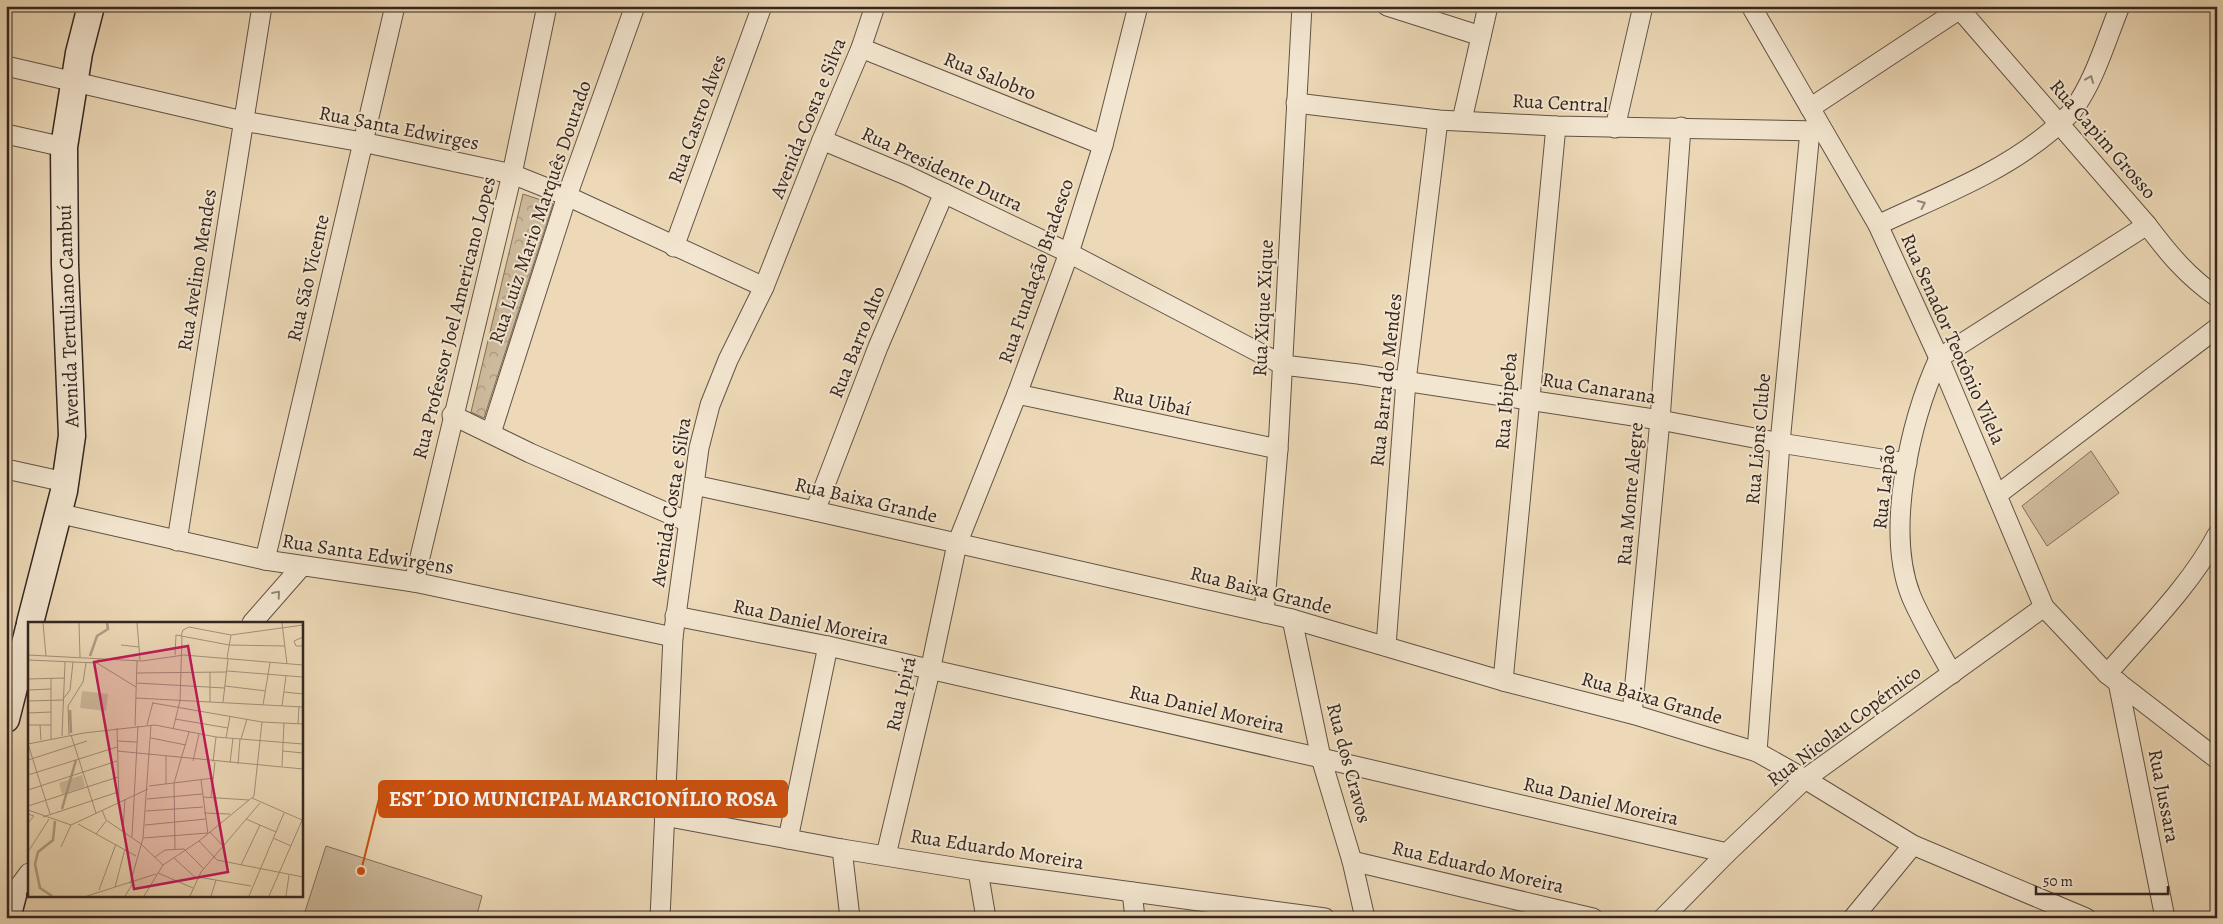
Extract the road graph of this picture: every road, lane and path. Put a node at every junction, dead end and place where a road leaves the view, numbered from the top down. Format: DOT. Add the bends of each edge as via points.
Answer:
graph roads {
  1 [pos="91,6"];
  2 [pos="262,6"];
  3 [pos="395,6"];
  4 [pos="547,6"];
  5 [pos="634,6"];
  6 [pos="762,6"];
  7 [pos="875,6"];
  8 [pos="1138,6"];
  9 [pos="1302,6"];
  10 [pos="1387,6"];
  11 [pos="1488,6"];
  12 [pos="1643,6"];
  13 [pos="1751,6"];
  14 [pos="2120,6"];
  15 [pos="1958,8"];
  16 [pos="1481,36"];
  17 [pos="861,48"];
  18 [pos="6,66"];
  19 [pos="74,81"];
  20 [pos="1296,103"];
  21 [pos="1810,108"];
  22 [pos="1438,120"];
  23 [pos="1462,120"];
  24 [pos="243,121"];
  25 [pos="2060,123"];
  26 [pos="1556,126"];
  27 [pos="1681,127"];
  28 [pos="1615,128"];
  29 [pos="1817,131"];
  30 [pos="6,134"];
  31 [pos="822,140"];
  32 [pos="362,142"];
  33 [pos="1103,146"];
  34 [pos="64,147"];
  35 [pos="512,174"];
  36 [pos="944,193"];
  37 [pos="567,196"];
  38 [pos="2147,224"];
  39 [pos="1878,225"];
  40 [pos="674,247"];
  41 [pos="1069,253"];
  42 [pos="764,287"];
  43 [pos="2217,298"];
  44 [pos="2217,328"];
  45 [pos="1939,358"];
  46 [pos="1283,365"];
  47 [pos="1406,381"];
  48 [pos="1016,394"];
  49 [pos="1529,400"];
  50 [pos="452,415"];
  51 [pos="1660,420"];
  52 [pos="491,433"];
  53 [pos="1780,443"];
  54 [pos="1278,449"];
  55 [pos="1907,463"];
  56 [pos="6,469"];
  57 [pos="65,482"];
  58 [pos="694,485"];
  59 [pos="1997,495"];
  60 [pos="815,510"];
  61 [pos="57,513"];
  62 [pos="688,522"];
  63 [pos="2217,535"];
  64 [pos="177,541"];
  65 [pos="957,544"];
  66 [pos="265,560"];
  67 [pos="302,566"];
  68 [pos="414,582"];
  69 [pos="2044,606"];
  70 [pos="1264,612"];
  71 [pos="675,616"];
  72 [pos="1292,619"];
  73 [pos="30,622"];
  74 [pos="253,622"];
  75 [pos="28,632"];
  76 [pos="673,637"];
  77 [pos="828,646"];
  78 [pos="1386,646"];
  79 [pos="930,671"];
  80 [pos="1952,674"];
  81 [pos="2113,678"];
  82 [pos="1503,681"];
  83 [pos="1632,714"];
  84 [pos="6,719"];
  85 [pos="1757,752"];
  86 [pos="1321,758"];
  87 [pos="2217,759"];
  88 [pos="1804,779"];
  89 [pos="664,816"];
  90 [pos="788,839"];
  91 [pos="1913,846"];
  92 [pos="842,849"];
  93 [pos="1726,853"];
  94 [pos="886,855"];
  95 [pos="1352,861"];
  96 [pos="978,871"];
  97 [pos="28,874"];
  98 [pos="1132,892"];
  99 [pos="9,902"];
  100 [pos="1274,914"];
  101 [pos="2165,917"];
  102 [pos="660,918"];
  103 [pos="850,918"];
  104 [pos="986,918"];
  105 [pos="1135,918"];
  106 [pos="1325,918"];
  107 [pos="1365,918"];
  108 [pos="1593,918"];
  109 [pos="1663,918"];
  110 [pos="1853,918"];
  111 [pos="2086,918"];
  1 -- 19 [label="main road, Avenida Tertuliano Cambuí"];
  2 -- 24 [label="street, Rua Avelino Mendes"];
  3 -- 32 [label="street, Rua São Vicente"];
  4 -- 35 [label="street, Rua Professor Joel Americano Lopes"];
  5 -- 37 [label="street, Rua Luiz Mario Marquês Dourado"];
  6 -- 40 [label="street, Rua Castro Alves"];
  7 -- 17 [label="street, Avenida Costa e Silva"];
  8 -- 33 [label="street, Rua Fundação Bradesco"];
  9 -- 20 [label="street, Rua Xique Xique"];
  10 -- 16 [label="street"];
  11 -- 16 [label="street"];
  12 -- 28 [label="street"];
  13 -- 21 [label="street, Rua Senador Teotônio Vilela"];
  25 -- 14 [label="street, one-way" via="2072,111 2087,86"];
  15 -- 21 [label="street"];
  15 -- 25 [label="street, Rua Capim Grosso"];
  16 -- 23 [label="street"];
  17 -- 31 [label="street, Avenida Costa e Silva"];
  17 -- 33 [label="street, Rua Salobro"];
  18 -- 19 [label="street, Rua Santa Edwirges"];
  19 -- 24 [label="street, Rua Santa Edwirges"];
  19 -- 34 [label="main road, Avenida Tertuliano Cambuí"];
  20 -- 22 [label="street, Rua Central"];
  20 -- 46 [label="street, Rua Xique Xique"];
  21 -- 29 [label="street, Rua Senador Teotônio Vilela"];
  22 -- 23 [label="street, Rua Central"];
  22 -- 47 [label="street, Rua Barra do Mendes"];
  23 -- 26 [label="street, Rua Central"];
  24 -- 32 [label="street, Rua Santa Edwirges"];
  24 -- 64 [label="street, Rua Avelino Mendes"];
  25 -- 38 [label="street, Rua Capim Grosso"];
  39 -- 25 [label="street, one-way" via="2009,161"];
  26 -- 28 [label="street, Rua Central"];
  26 -- 49 [label="street, Rua Ibipeba"];
  27 -- 28 [label="street, Rua Central"];
  27 -- 29 [label="street, Rua Central"];
  27 -- 51 [label="street, Rua Monte Alegre"];
  29 -- 39 [label="street, Rua Senador Teotônio Vilela"];
  29 -- 53 [label="street, Rua Lions Clube"];
  30 -- 34 [label="street"];
  31 -- 36 [label="street, Rua Presidente Dutra"];
  31 -- 42 [label="street, Avenida Costa e Silva"];
  32 -- 35 [label="street, Rua Santa Edwirges"];
  32 -- 66 [label="street, Rua São Vicente"];
  33 -- 41 [label="street, Rua Fundação Bradesco"];
  34 -- 57 [label="main road, Avenida Tertuliano Cambuí" via="72,436"];
  35 -- 37 [label="street, Rua Santa Edwirges"];
  35 -- 50 [label="street, Rua Professor Joel Americano Lopes"];
  36 -- 41 [label="street, Rua Presidente Dutra"];
  36 -- 60 [label="street, Rua Barro Alto" via="878,347"];
  37 -- 40 [label="street, Rua Santa Edwirges"];
  37 -- 52 [label="street, Rua Luiz Mario Marquês Dourado"];
  38 -- 43 [label="street, Rua Capim Grosso" via="2175,262"];
  38 -- 45 [label="street"];
  39 -- 45 [label="street, Rua Senador Teotônio Vilela"];
  40 -- 42 [label="street, Rua Santa Edwirges"];
  41 -- 46 [label="street, Rua Presidente Dutra"];
  41 -- 48 [label="street, Rua Fundação Bradesco"];
  42 -- 58 [label="street, Avenida Costa e Silva" via="728,360 710,406"];
  44 -- 59 [label="street"];
  45 -- 55 [label="street, Rua Lapão" via="1917,415"];
  45 -- 59 [label="street, Rua Senador Teotônio Vilela"];
  46 -- 47 [label="street, Rua Canarana"];
  46 -- 54 [label="street, Rua Xique Xique"];
  47 -- 49 [label="street, Rua Canarana"];
  47 -- 78 [label="street, Rua Barra do Mendes"];
  48 -- 54 [label="street, Rua Uibaí"];
  48 -- 65 [label="street, Rua Fundação Bradesco"];
  49 -- 51 [label="street, Rua Canarana"];
  49 -- 82 [label="street, Rua Ibipeba"];
  50 -- 52 [label="street"];
  50 -- 68 [label="street, Rua Professor Joel Americano Lopes"];
  51 -- 53 [label="street, Rua Canarana"];
  51 -- 83 [label="street, Rua Monte Alegre"];
  52 -- 62 [label="street"];
  53 -- 55 [label="street, Rua Canarana"];
  53 -- 85 [label="street, Rua Lions Clube"];
  54 -- 70 [label="street, Rua Xique Xique"];
  55 -- 80 [label="street, Rua Lapão" via="1900,522 1903,563 1911,595"];
  56 -- 57 [label="street"];
  57 -- 61 [label="main road, Avenida Tertuliano Cambuí"];
  58 -- 60 [label="street, Rua Baixa Grande"];
  58 -- 62 [label="street, Avenida Costa e Silva"];
  59 -- 69 [label="street, Rua Senador Teotônio Vilela"];
  60 -- 65 [label="street, Rua Baixa Grande"];
  61 -- 64 [label="street, Rua Santa Edwirgens"];
  61 -- 73 [label="main road, Avenida Tertuliano Cambuí"];
  62 -- 71 [label="street, Avenida Costa e Silva"];
  63 -- 81 [label="street" via="2198,566"];
  64 -- 66 [label="street, Rua Santa Edwirgens"];
  65 -- 70 [label="street, Rua Baixa Grande"];
  65 -- 79 [label="street, Rua Ipirá"];
  66 -- 67 [label="street, Rua Santa Edwirgens"];
  67 -- 68 [label="street, Rua Santa Edwirgens"];
  74 -- 67 [label="street, one-way"];
  68 -- 76 [label="street, Rua Santa Edwirgens"];
  69 -- 80 [label="street, Rua Nicolau Copérnico"];
  69 -- 81 [label="street, Rua Senador Teotônio Vilela"];
  70 -- 72 [label="street, Rua Baixa Grande"];
  71 -- 76 [label="street, Avenida Costa e Silva"];
  71 -- 77 [label="street, Rua Daniel Moreira"];
  72 -- 78 [label="street, Rua Baixa Grande"];
  72 -- 86 [label="street, Rua dos Cravos"];
  75 -- 84 [label="main road"];
  76 -- 89 [label="street, Avenida Costa e Silva"];
  77 -- 79 [label="street, Rua Daniel Moreira"];
  77 -- 90 [label="street"];
  78 -- 82 [label="street, Rua Baixa Grande"];
  79 -- 86 [label="street, Rua Daniel Moreira"];
  79 -- 94 [label="street, Rua Ipirá"];
  80 -- 88 [label="street, Rua Nicolau Copérnico"];
  81 -- 87 [label="street, Rua Senador Teotônio Vilela"];
  81 -- 101 [label="street, Rua Jussara"];
  82 -- 83 [label="street, Rua Baixa Grande"];
  83 -- 85 [label="street, Rua Baixa Grande"];
  85 -- 88 [label="street, Rua Baixa Grande"];
  86 -- 93 [label="street, Rua Daniel Moreira"];
  86 -- 95 [label="street, Rua dos Cravos"];
  88 -- 91 [label="street, Rua Baixa Grande"];
  88 -- 93 [label="street, Rua Nicolau Copérnico"];
  89 -- 90 [label="street, Rua Eduardo Moreira"];
  89 -- 102 [label="street, Avenida Costa e Silva"];
  90 -- 92 [label="street, Rua Eduardo Moreira"];
  91 -- 110 [label="street"];
  91 -- 111 [label="street, Rua Baixa Grande"];
  92 -- 94 [label="street, Rua Eduardo Moreira"];
  92 -- 103 [label="street"];
  93 -- 109 [label="street, Rua Nicolau Copérnico"];
  94 -- 96 [label="street, Rua Eduardo Moreira"];
  95 -- 107 [label="street, Rua dos Cravos"];
  95 -- 108 [label="street, Rua Eduardo Moreira"];
  96 -- 98 [label="street, Rua Eduardo Moreira"];
  96 -- 104 [label="street"];
  97 -- 99 [label="street"];
  98 -- 100 [label="street, Rua Eduardo Moreira"];
  98 -- 105 [label="street"];
  100 -- 106 [label="street, Rua Eduardo Moreira"];
}
